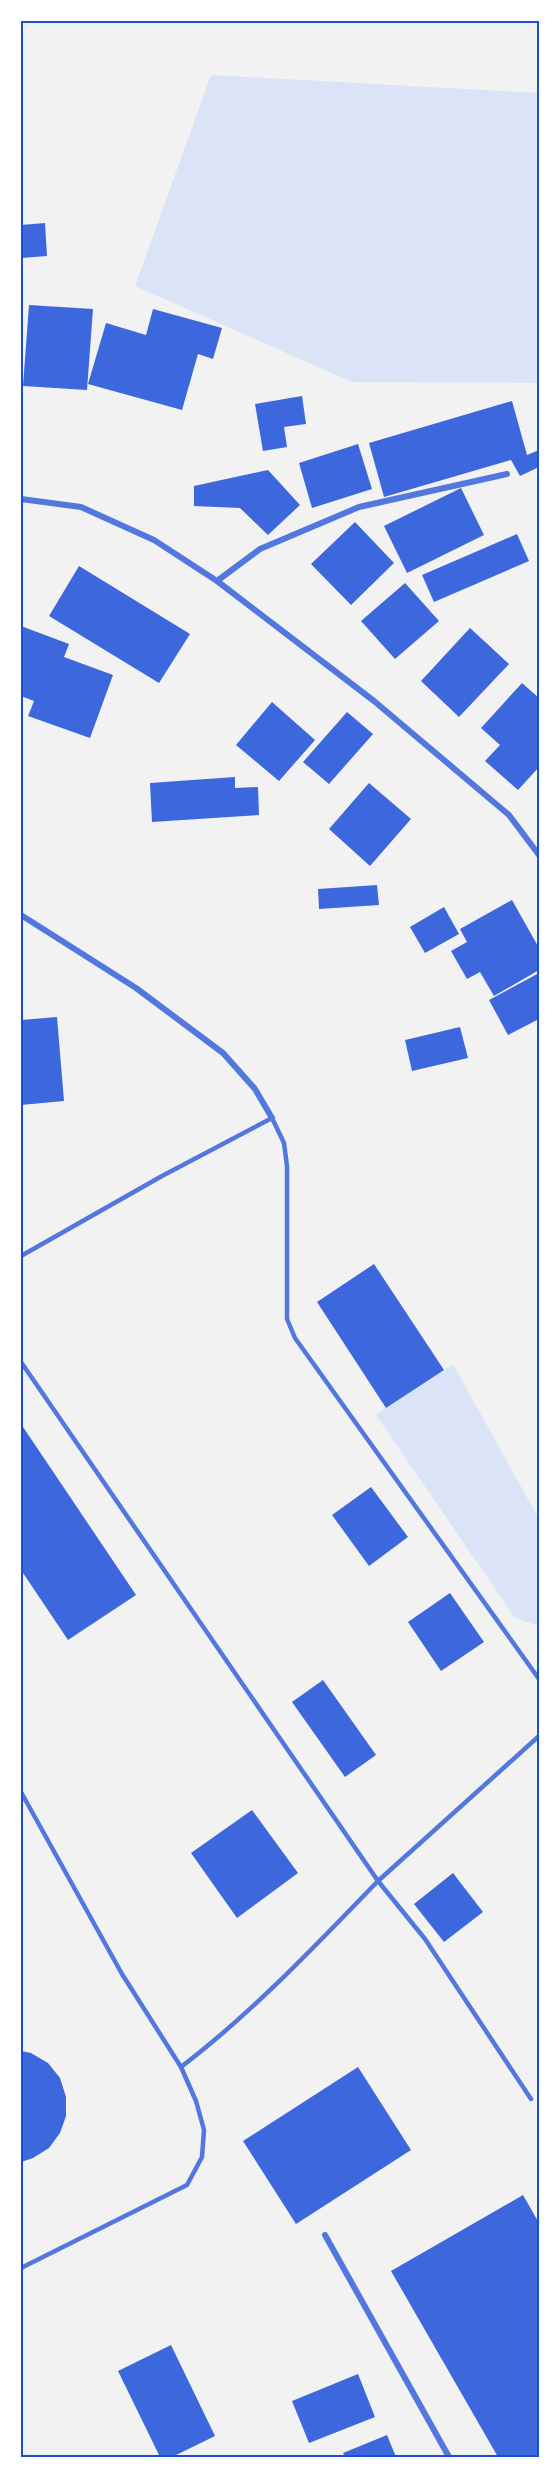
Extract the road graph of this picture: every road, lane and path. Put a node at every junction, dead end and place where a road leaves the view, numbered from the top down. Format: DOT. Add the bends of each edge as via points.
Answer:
graph roads {
  1 [pos="507,474"];
  2 [pos="21,498"];
  3 [pos="217,581"];
  4 [pos="539,855"];
  5 [pos="21,915"];
  6 [pos="272,1118"];
  7 [pos="21,1256"];
  8 [pos="21,1362"];
  9 [pos="539,1679"];
  10 [pos="539,1736"];
  11 [pos="21,1792"];
  12 [pos="378,1881"];
  13 [pos="181,2067"];
  14 [pos="531,2099"];
  15 [pos="325,2235"];
  16 [pos="21,2268"];
  17 [pos="449,2457"];
  1 -- 3 [label="street" via="359,507 260,549"];
  2 -- 3 [label="street" via="81,507 154,540"];
  3 -- 4 [label="street" via="374,701 509,815"];
  5 -- 6 [label="street" via="136,988 223,1053 255,1089"];
  6 -- 7 [label="lane"];
  6 -- 9 [label="lane" via="284,1143 287,1166 287,1318 295,1338"];
  8 -- 12 [label="lane"];
  10 -- 12 [label="lane"];
  11 -- 13 [label="lane" via="122,1974"];
  12 -- 13 [label="lane" via="290,1972"];
  12 -- 14 [label="lane" via="425,1939"];
  13 -- 16 [label="lane" via="204,2130 202,2157 187,2185"];
  15 -- 17 [label="street"];
}
